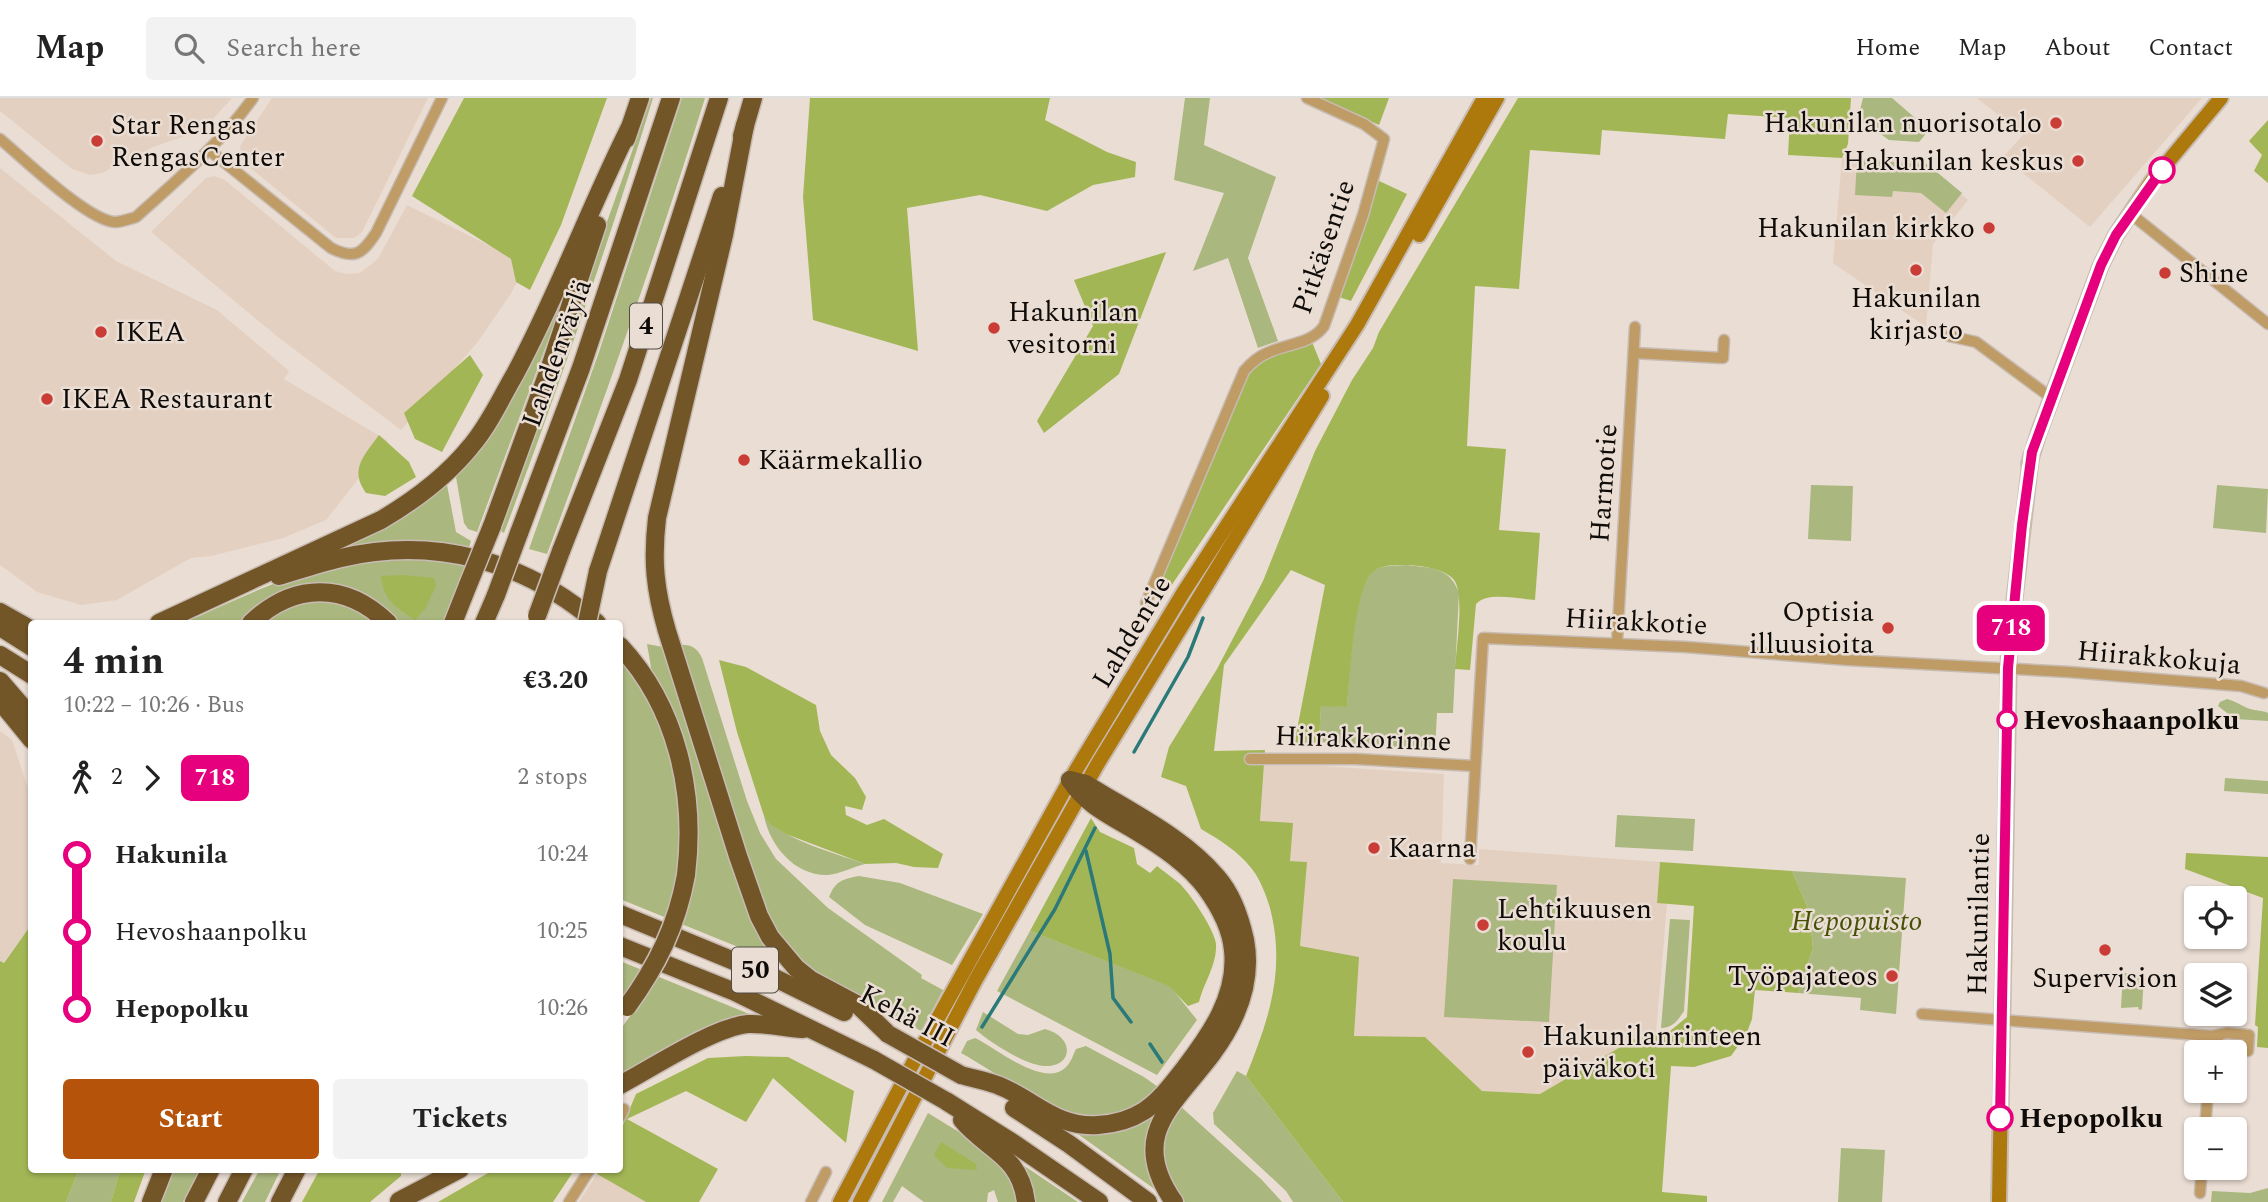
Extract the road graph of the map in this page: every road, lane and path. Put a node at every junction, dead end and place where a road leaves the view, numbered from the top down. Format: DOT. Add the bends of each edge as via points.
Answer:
graph roads {
  1 [pos="253,98"];
  2 [pos="442,98"];
  3 [pos="640,98"];
  4 [pos="671,98"];
  5 [pos="719,98"];
  6 [pos="753,98"];
  7 [pos="1307,98"];
  8 [pos="1484,98"];
  9 [pos="1497,98"];
  10 [pos="2221,98"];
  11 [pos="2230,98"];
  12 [pos="745,125"];
  13 [pos="629,128"];
  14 [pos="0,139"];
  15 [pos="209,150"];
  16 [pos="2134,216"];
  17 [pos="2268,324"];
  18 [pos="1635,327"];
  19 [pos="1950,336"];
  20 [pos="1724,340"];
  21 [pos="1634,353"];
  22 [pos="2052,398"];
  23 [pos="238,588"];
  24 [pos="1146,603"];
  25 [pos="0,612"];
  26 [pos="166,620"];
  27 [pos="255,620"];
  28 [pos="385,620"];
  29 [pos="454,620"];
  30 [pos="485,620"];
  31 [pos="536,620"];
  32 [pos="588,620"];
  33 [pos="593,620"];
  34 [pos="0,628"];
  35 [pos="28,628"];
  36 [pos="1617,643"];
  37 [pos="28,645"];
  38 [pos="623,650"];
  39 [pos="0,655"];
  40 [pos="2005,668"];
  41 [pos="28,672"];
  42 [pos="0,681"];
  43 [pos="2264,693"];
  44 [pos="0,701"];
  45 [pos="28,713"];
  46 [pos="28,735"];
  47 [pos="1250,759"];
  48 [pos="1475,766"];
  49 [pos="1079,786"];
  50 [pos="1470,859"];
  51 [pos="623,915"];
  52 [pos="623,947"];
  53 [pos="623,1012"];
  54 [pos="1922,1014"];
  55 [pos="2001,1020"];
  56 [pos="813,1029"];
  57 [pos="888,1034"];
  58 [pos="2212,1040"];
  59 [pos="961,1075"];
  60 [pos="623,1083"];
  61 [pos="946,1101"];
  62 [pos="826,1172"];
  63 [pos="162,1173"];
  64 [pos="209,1173"];
  65 [pos="242,1173"];
  66 [pos="295,1173"];
  67 [pos="439,1173"];
  68 [pos="452,1173"];
  69 [pos="587,1173"];
  70 [pos="2201,1180"];
  71 [pos="2200,1193"];
  72 [pos="151,1202"];
  73 [pos="194,1202"];
  74 [pos="227,1202"];
  75 [pos="280,1202"];
  76 [pos="398,1202"];
  77 [pos="569,1202"];
  78 [pos="811,1202"];
  79 [pos="840,1202"];
  80 [pos="860,1202"];
  81 [pos="1026,1202"];
  82 [pos="1099,1202"];
  83 [pos="1148,1202"];
  84 [pos="1174,1202"];
  85 [pos="1999,1202"];
  1 -- 15 [label="street"];
  2 -- 15 [label="street" via="376,233 358,253 346,255 331,248"];
  3 -- 13 [label="highway"];
  4 -- 30 [label="highway, Lahdenväylä / 4, bridge" via="581,368"];
  5 -- 31 [label="highway, 4, bridge" via="628,380"];
  6 -- 12 [label="highway"];
  7 -- 24 [label="street, Pitkäsentie" via="1364,124 1384,139 1363,215 1319,334 1267,353 1244,371"];
  8 -- 49 [label="main road, Lahdentie" via="1357,325 1183,593"];
  9 -- 49 [label="main road, Lahdentie" via="1363,330"];
  10 -- 16 [label="main road, Hakunilantie" via="2152,181"];
  11 -- 16 [label="main road, Hakunilantie"];
  12 -- 32 [label="highway, bridge" via="598,571"];
  12 -- 57 [label="highway" via="724,235 657,518 653,550 658,601 738,856 770,937 796,968 858,1005"];
  13 -- 23 [label="highway" via="530,345 490,418 456,463 409,504"];
  13 -- 29 [label="highway, bridge" via="551,364"];
  14 -- 15 [label="street" via="74,200 114,222 136,217"];
  16 -- 17 [label="street"];
  16 -- 22 [label="main road, Hakunilantie"];
  18 -- 21 [label="street, Harmotie"];
  19 -- 22 [label="street" via="1976,342"];
  20 -- 21 [label="street" via="1723,358"];
  21 -- 36 [label="street, Harmotie"];
  22 -- 40 [label="main road, Hakunilantie" via="2031,456"];
  23 -- 26 [label="highway"];
  23 -- 33 [label="highway" via="343,557 391,551 460,554 527,576"];
  25 -- 35 [label="highway"];
  27 -- 28 [label="highway" via="291,597 326,593 358,600"];
  34 -- 37 [label="highway"];
  36 -- 40 [label="street, Hiirakkotie"];
  36 -- 48 [label="street, Hiirakkotie" via="1483,638"];
  38 -- 53 [label="highway, bridge" via="652,689 668,721 679,752 689,816 686,874 677,917 646,980"];
  39 -- 41 [label="highway"];
  40 -- 43 [label="street, Hiirakkokuja" via="2241,686"];
  40 -- 55 [label="main road, Hakunilantie"];
  42 -- 45 [label="highway"];
  44 -- 46 [label="highway"];
  47 -- 48 [label="street, Hiirakkorinne"];
  48 -- 50 [label="street, Hiirakkotie"];
  49 -- 59 [label="highway" via="1093,806 1178,859 1222,912 1234,950 1233,973 1221,1013 1202,1046 1156,1102 1129,1119 1096,1126 1061,1120 1002,1087"];
  49 -- 79 [label="main road, Lahdentie" via="912,1065"];
  49 -- 80 [label="main road, Lahdentie"];
  49 -- 84 [label="highway" via="1186,847 1217,877 1235,906 1245,939 1248,975 1235,1017 1214,1052 1168,1108 1158,1129 1155,1163"];
  51 -- 57 [label="highway, Kehä III / 50" via="775,978"];
  52 -- 56 [label="highway, Kehä III / 50"];
  54 -- 55 [label="street"];
  55 -- 58 [label="street"];
  55 -- 85 [label="main road, Hakunilantie"];
  56 -- 60 [label="highway" via="760,1024 724,1030"];
  56 -- 61 [label="highway, Kehä III / 50, bridge"];
  57 -- 59 [label="highway, Kehä III / 50, bridge"];
  59 -- 83 [label="highway, Kehä III / 50" via="1069,1144"];
  61 -- 81 [label="highway" via="969,1129 1007,1159 1021,1182"];
  61 -- 82 [label="highway, Kehä III / 50"];
  62 -- 78 [label="street"];
  63 -- 72 [label="highway"];
  64 -- 73 [label="highway"];
  65 -- 74 [label="highway"];
  66 -- 75 [label="highway"];
  67 -- 76 [label="highway"];
  68 -- 76 [label="highway"];
  69 -- 77 [label="street"];
  70 -- 71 [label="street"];
}
